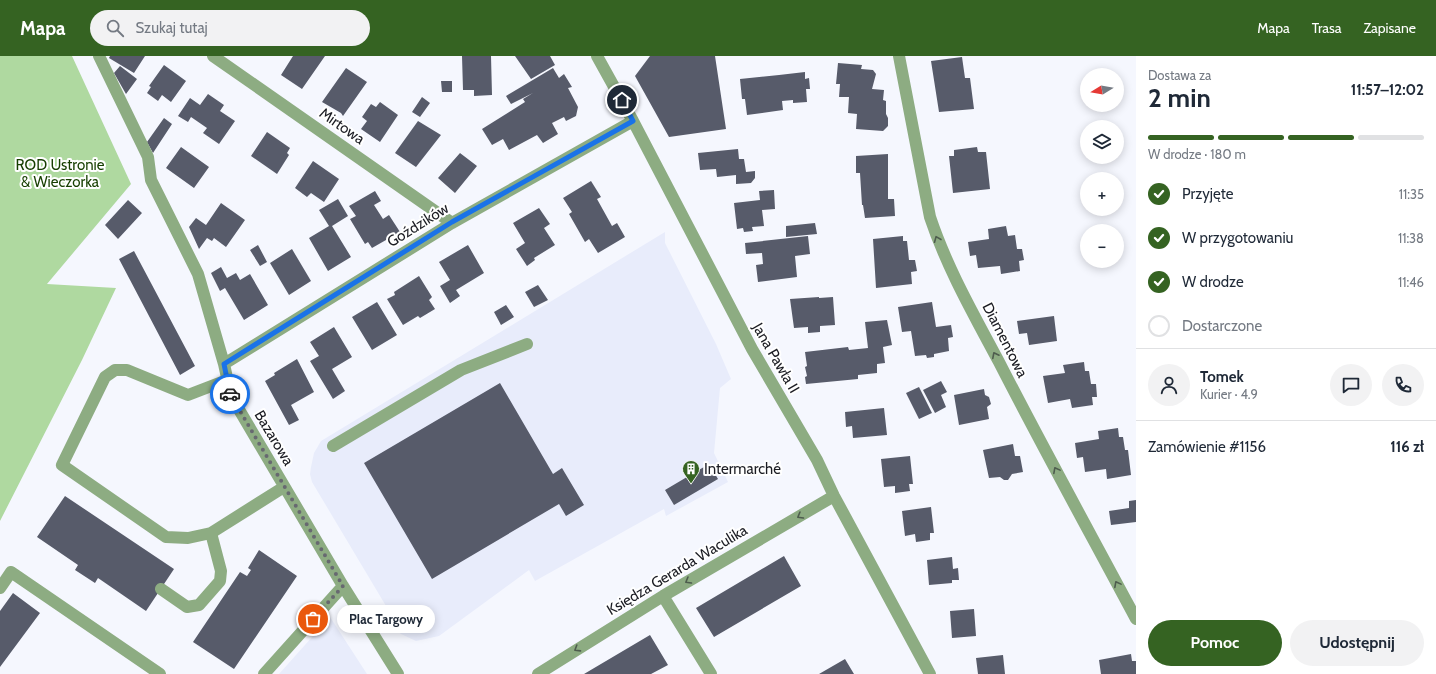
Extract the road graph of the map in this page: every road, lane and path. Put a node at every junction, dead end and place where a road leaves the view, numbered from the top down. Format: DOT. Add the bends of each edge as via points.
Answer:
graph roads {
  1 [pos="99,56"];
  2 [pos="213,56"];
  3 [pos="596,56"];
  4 [pos="899,56"];
  5 [pos="633,121"];
  6 [pos="452,222"];
  7 [pos="527,344"];
  8 [pos="224,364"];
  9 [pos="227,380"];
  10 [pos="334,446"];
  11 [pos="284,487"];
  12 [pos="834,496"];
  13 [pos="210,533"];
  14 [pos="343,586"];
  15 [pos="0,588"];
  16 [pos="161,589"];
  17 [pos="663,596"];
  18 [pos="1136,619"];
  19 [pos="160,674"];
  20 [pos="264,674"];
  21 [pos="398,674"];
  22 [pos="538,674"];
  23 [pos="711,674"];
  24 [pos="930,674"];
  1 -- 8 [label="street, Bazarowa" via="148,157 151,180 198,274"];
  2 -- 6 [label="street, Mirtowa"];
  3 -- 5 [label="street, Jana Pawła II"];
  18 -- 4 [label="street, Diamentowa, one-way" via="952,273 937,239 930,218"];
  5 -- 6 [label="street, Goździków"];
  5 -- 12 [label="street, Jana Pawła II" via="734,315 817,460"];
  6 -- 8 [label="street, Goździków"];
  7 -- 10 [label="street" via="461,370"];
  8 -- 9 [label="street, Bazarowa"];
  9 -- 11 [label="street, Bazarowa" via="231,396"];
  9 -- 13 [label="street" via="188,395 128,370 115,370 104,377 62,465 166,537 188,538"];
  11 -- 13 [label="street"];
  11 -- 14 [label="street, Bazarowa"];
  12 -- 17 [label="street, Księdza Gerarda Waculika, one-way"];
  12 -- 24 [label="street, Jana Pawła II"];
  13 -- 16 [label="street" via="221,571 220,581 198,605 187,607"];
  14 -- 20 [label="street"];
  14 -- 21 [label="street, Bazarowa"];
  15 -- 19 [label="street" via="10,572"];
  17 -- 22 [label="street, Księdza Gerarda Waculika, one-way"];
  17 -- 23 [label="street"];
}
